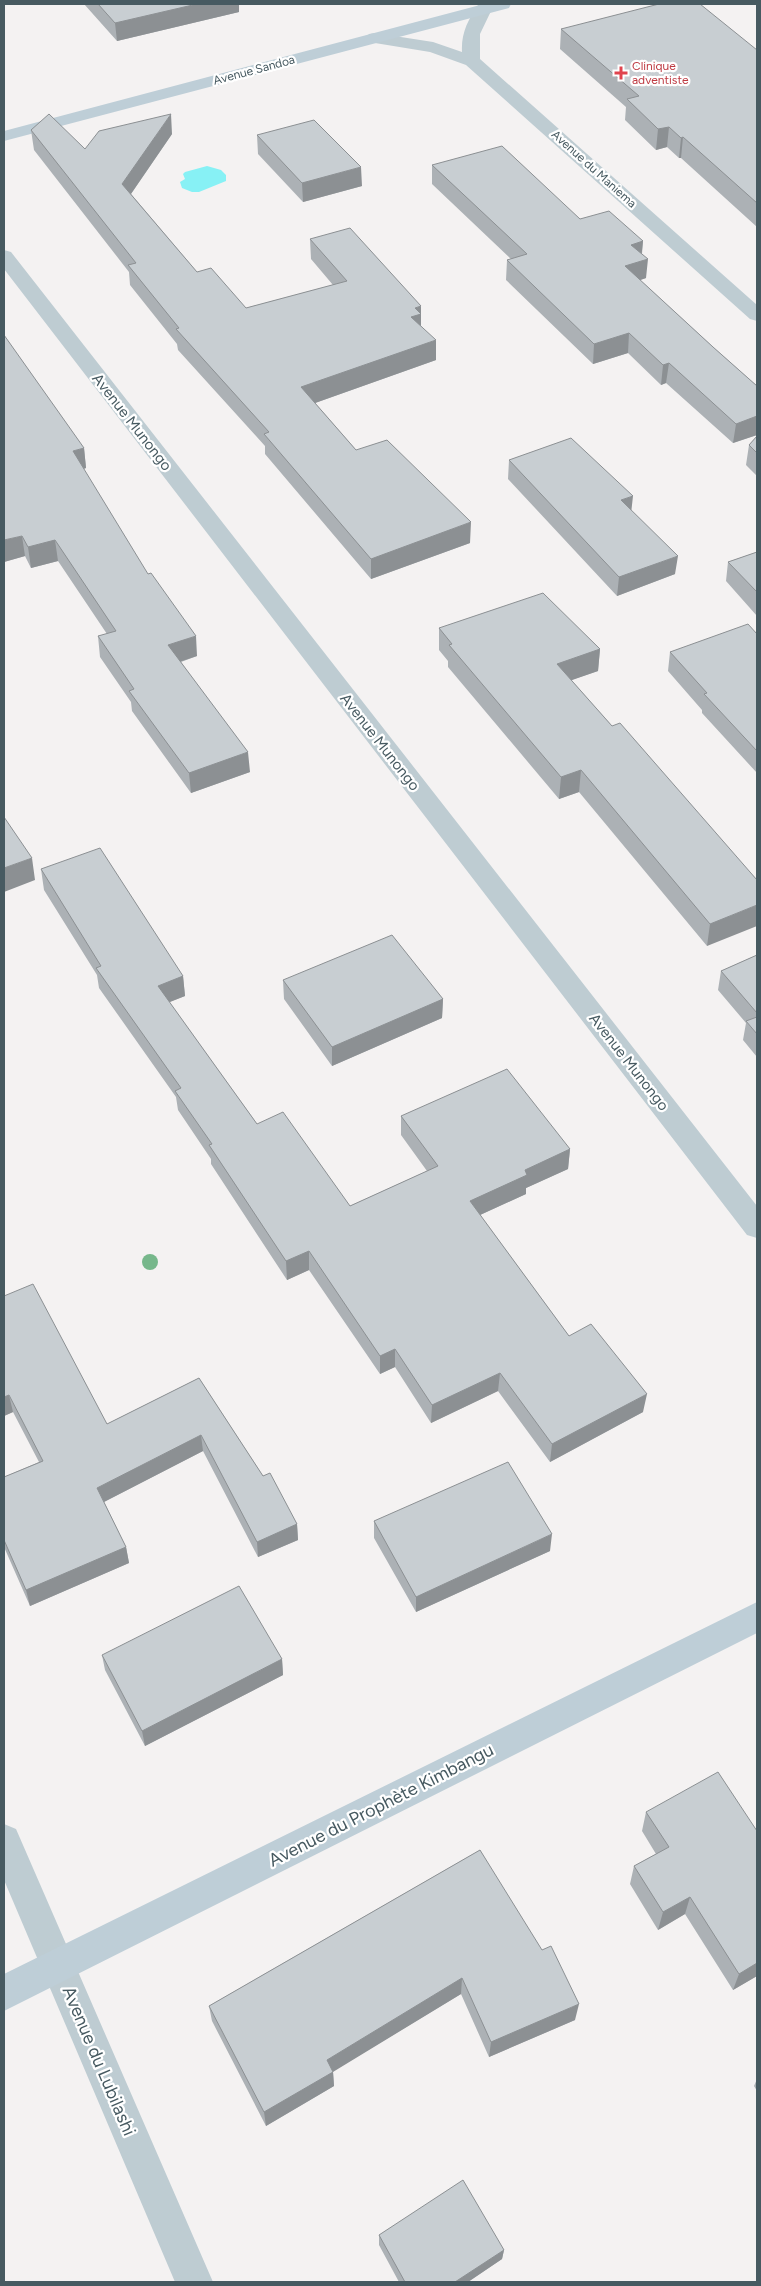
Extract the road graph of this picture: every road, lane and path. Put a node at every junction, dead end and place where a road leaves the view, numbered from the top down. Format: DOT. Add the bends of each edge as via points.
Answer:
graph roads {
  1 [pos="503,4"];
  2 [pos="484,9"];
  3 [pos="375,38"];
  4 [pos="472,61"];
  5 [pos="4,136"];
  6 [pos="4,256"];
  7 [pos="757,315"];
  8 [pos="757,1227"];
  9 [pos="757,1617"];
  10 [pos="4,1841"];
  11 [pos="58,1966"];
  12 [pos="4,1993"];
  13 [pos="194,2282"];
  1 -- 2 [label="street, Avenue Sandoa"];
  2 -- 3 [label="street, Avenue Sandoa"];
  2 -- 4 [label="street" via="469,40"];
  3 -- 4 [label="street" via="433,46"];
  3 -- 5 [label="street, Avenue Sandoa"];
  4 -- 7 [label="street, Avenue du Maniema"];
  6 -- 8 [label="street, Avenue Munongo"];
  9 -- 11 [label="street, Avenue du Prophète Kimbangu"];
  10 -- 11 [label="street, Avenue du Lubilashi"];
  11 -- 12 [label="street, Avenue du Prophète Kimbangu"];
  11 -- 13 [label="street, Avenue du Lubilashi"];
}
